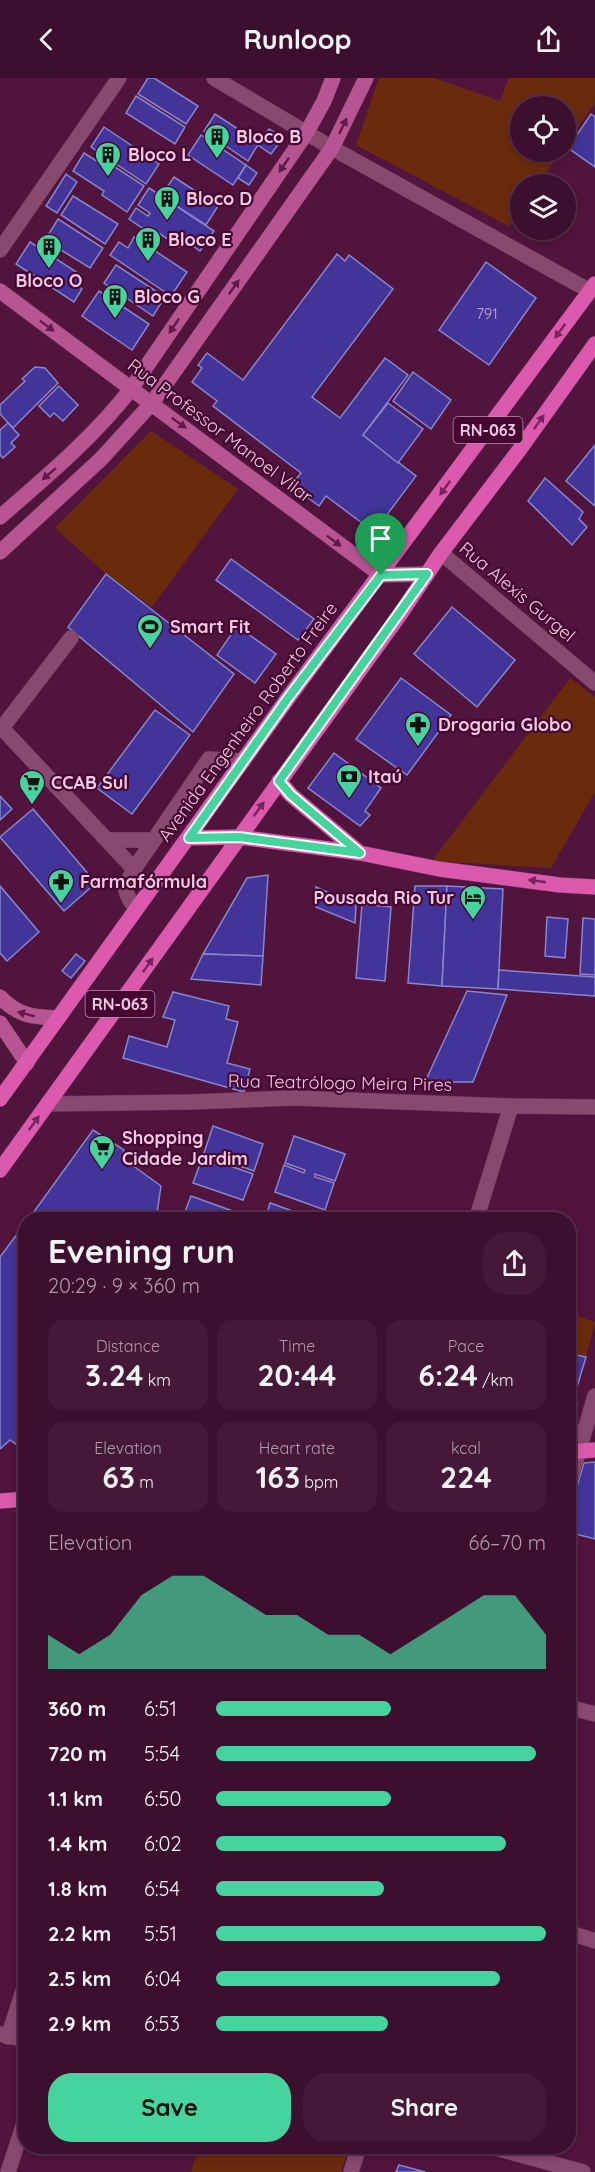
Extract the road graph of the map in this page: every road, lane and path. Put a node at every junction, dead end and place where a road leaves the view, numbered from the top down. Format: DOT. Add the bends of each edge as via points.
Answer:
graph roads {
  1 [pos="119,78"];
  2 [pos="214,78"];
  3 [pos="333,78"];
  4 [pos="366,78"];
  5 [pos="307,132"];
  6 [pos="332,148"];
  7 [pos="0,250"];
  8 [pos="592,288"];
  9 [pos="0,291"];
  10 [pos="197,294"];
  11 [pos="219,308"];
  12 [pos="595,344"];
  13 [pos="131,389"];
  14 [pos="152,403"];
  15 [pos="79,448"];
  16 [pos="95,464"];
  17 [pos="0,517"];
  18 [pos="0,552"];
  19 [pos="441,553"];
  20 [pos="427,574"];
  21 [pos="381,575"];
  22 [pos="71,638"];
  23 [pos="595,683"];
  24 [pos="1,727"];
  25 [pos="243,761"];
  26 [pos="279,781"];
  27 [pos="239,837"];
  28 [pos="189,838"];
  29 [pos="107,840"];
  30 [pos="154,840"];
  31 [pos="360,853"];
  32 [pos="134,869"];
  33 [pos="595,887"];
  34 [pos="136,909"];
  35 [pos="0,997"];
  36 [pos="58,1018"];
  37 [pos="0,1023"];
  38 [pos="27,1063"];
  39 [pos="0,1098"];
  40 [pos="48,1104"];
  41 [pos="511,1106"];
  42 [pos="595,1107"];
  43 [pos="0,1170"];
  44 [pos="478,1212"];
  45 [pos="595,1396"];
  46 [pos="576,1447"];
  47 [pos="595,1450"];
  48 [pos="576,1452"];
  49 [pos="18,1500"];
  50 [pos="0,1501"];
  51 [pos="576,1709"];
  52 [pos="595,1714"];
  53 [pos="576,1935"];
  54 [pos="595,1941"];
  55 [pos="18,2001"];
  56 [pos="4,2035"];
  57 [pos="18,2141"];
  58 [pos="357,2154"];
  59 [pos="517,2154"];
  60 [pos="8,2172"];
  61 [pos="351,2172"];
  62 [pos="583,2172"];
  1 -- 7 [label="street"];
  2 -- 5 [label="street"];
  3 -- 5 [label="street"];
  6 -- 4 [label="street, one-way"];
  5 -- 6 [label="street"];
  5 -- 10 [label="street, one-way"];
  6 -- 8 [label="street"];
  11 -- 6 [label="street, one-way"];
  8 -- 21 [label="main road, Avenida Engenheiro Roberto Freire / RN-063, one-way"];
  9 -- 13 [label="street, Rua Professor Manoel Vilar, one-way"];
  10 -- 11 [label="street"];
  10 -- 13 [label="street, one-way"];
  11 -- 14 [label="street"];
  19 -- 12 [label="main road, RN-063, one-way"];
  13 -- 14 [label="street, Rua Professor Manoel Vilar"];
  13 -- 15 [label="street"];
  14 -- 16 [label="street"];
  14 -- 21 [label="street, Rua Professor Manoel Vilar, one-way"];
  15 -- 16 [label="street"];
  15 -- 17 [label="street, one-way"];
  16 -- 18 [label="street"];
  19 -- 20 [label="main road, RN-063"];
  19 -- 23 [label="street, Rua Alexis Gurgel"];
  20 -- 21 [label="street"];
  20 -- 26 [label="main road, RN-063"];
  21 -- 25 [label="main road, Avenida Engenheiro Roberto Freire / RN-063"];
  22 -- 24 [label="street"];
  24 -- 29 [label="street"];
  25 -- 28 [label="main road, Avenida Engenheiro Roberto Freire / RN-063"];
  25 -- 30 [label="street" via="209,759"];
  27 -- 26 [label="main road, RN-063, one-way"];
  26 -- 31 [label="main road"];
  27 -- 28 [label="main road"];
  27 -- 31 [label="main road"];
  40 -- 27 [label="main road, RN-063, one-way"];
  28 -- 34 [label="main road, Avenida Engenheiro Roberto Freire / RN-063"];
  29 -- 30 [label="street"];
  29 -- 32 [label="street"];
  30 -- 32 [label="street"];
  33 -- 31 [label="main road, one-way" via="439,869"];
  32 -- 34 [label="street" via="125,894"];
  34 -- 36 [label="main road, Avenida Engenheiro Roberto Freire / RN-063"];
  36 -- 35 [label="street, one-way" via="28,1016 15,1011"];
  36 -- 38 [label="main road, Avenida Engenheiro Roberto Freire / RN-063"];
  37 -- 38 [label="street"];
  38 -- 39 [label="main road, Avenida Engenheiro Roberto Freire / RN-063"];
  40 -- 41 [label="street, Rua Teatrólogo Meira Pires" via="293,1098"];
  43 -- 40 [label="main road, RN-063, one-way"];
  41 -- 42 [label="street, Rua Teatrólogo Meira Pires"];
  41 -- 44 [label="street"];
  45 -- 46 [label="street"];
  47 -- 48 [label="main road"];
  49 -- 50 [label="main road"];
  51 -- 52 [label="street"];
  53 -- 54 [label="street"];
  55 -- 56 [label="street"];
  57 -- 60 [label="street"];
  58 -- 61 [label="street"];
  59 -- 62 [label="street"];
}
